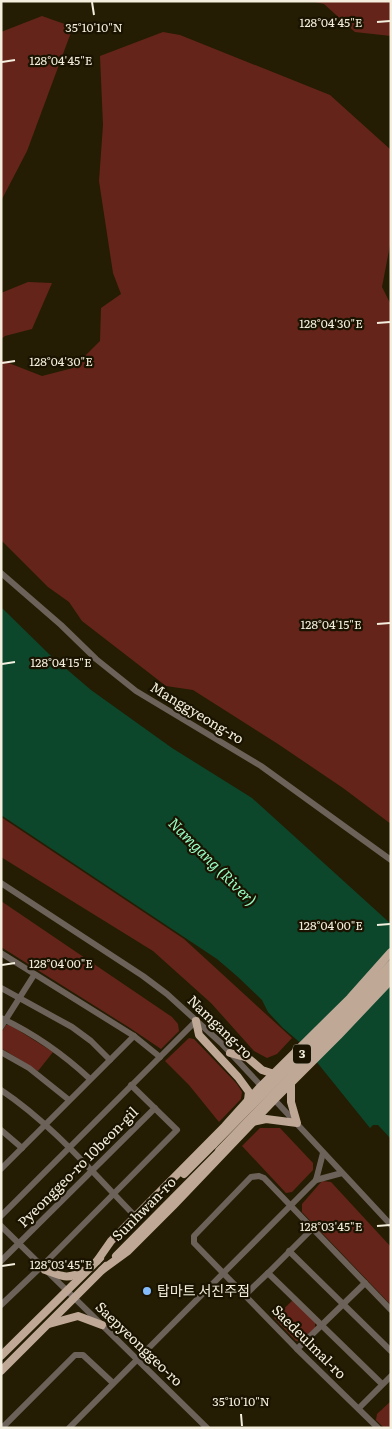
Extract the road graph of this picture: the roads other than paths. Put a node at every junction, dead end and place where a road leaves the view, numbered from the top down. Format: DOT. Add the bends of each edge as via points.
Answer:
graph roads {
  1 [pos="1,573"];
  2 [pos="391,860"];
  3 [pos="1,883"];
  4 [pos="391,952"];
  5 [pos="1,953"];
  6 [pos="391,964"];
  7 [pos="391,972"];
  8 [pos="34,975"];
  9 [pos="391,980"];
  10 [pos="1,988"];
  11 [pos="19,998"];
  12 [pos="3,1019"];
  13 [pos="196,1021"];
  14 [pos="1,1026"];
  15 [pos="134,1036"];
  16 [pos="1,1052"];
  17 [pos="230,1053"];
  18 [pos="160,1057"];
  19 [pos="110,1060"];
  20 [pos="274,1074"];
  21 [pos="90,1079"];
  22 [pos="290,1084"];
  23 [pos="132,1085"];
  24 [pos="261,1086"];
  25 [pos="1,1090"];
  26 [pos="275,1099"];
  27 [pos="69,1100"];
  28 [pos="247,1101"];
  29 [pos="155,1108"];
  30 [pos="252,1122"];
  31 [pos="297,1123"];
  32 [pos="45,1124"];
  33 [pos="1,1130"];
  34 [pos="22,1148"];
  35 [pos="69,1148"];
  36 [pos="216,1148"];
  37 [pos="323,1153"];
  38 [pos="1,1169"];
  39 [pos="91,1171"];
  40 [pos="342,1173"];
  41 [pos="316,1180"];
  42 [pos="113,1193"];
  43 [pos="290,1205"];
  44 [pos="1,1216"];
  45 [pos="135,1216"];
  46 [pos="391,1225"];
  47 [pos="1,1226"];
  48 [pos="313,1228"];
  49 [pos="19,1244"];
  50 [pos="289,1251"];
  51 [pos="1,1261"];
  52 [pos="95,1263"];
  53 [pos="44,1268"];
  54 [pos="102,1270"];
  55 [pos="223,1273"];
  56 [pos="268,1273"];
  57 [pos="365,1284"];
  58 [pos="66,1291"];
  59 [pos="245,1295"];
  60 [pos="74,1298"];
  61 [pos="343,1304"];
  62 [pos="1,1305"];
  63 [pos="391,1310"];
  64 [pos="47,1325"];
  65 [pos="102,1325"];
  66 [pos="322,1325"];
  67 [pos="297,1349"];
  68 [pos="391,1352"];
  69 [pos="1,1356"];
  70 [pos="136,1360"];
  71 [pos="1,1370"];
  72 [pos="391,1376"];
  73 [pos="113,1383"];
  74 [pos="382,1384"];
  75 [pos="359,1408"];
  76 [pos="2,1428"];
  77 [pos="69,1428"];
  78 [pos="207,1428"];
  79 [pos="378,1428"];
  1 -- 2 [label="street, Manggyeong-ro" via="136,691 261,766"];
  3 -- 13 [label="street, Namgang-ro" via="143,976"];
  4 -- 20 [label="main road"];
  5 -- 8 [label="street"];
  6 -- 36 [label="main road, 3, bridge"];
  7 -- 36 [label="main road, 3, bridge"];
  8 -- 11 [label="street"];
  8 -- 15 [label="street"];
  9 -- 22 [label="main road"];
  10 -- 11 [label="street"];
  11 -- 12 [label="street"];
  11 -- 19 [label="street" via="72,1027"];
  12 -- 14 [label="street"];
  12 -- 21 [label="street" via="49,1045"];
  13 -- 17 [label="street, Namgang-ro"];
  13 -- 18 [label="street"];
  13 -- 28 [label="main road" via="199,1035 249,1092"];
  15 -- 18 [label="street"];
  15 -- 19 [label="street"];
  16 -- 27 [label="street" via="29,1068"];
  17 -- 20 [label="main road" via="248,1058 262,1070"];
  17 -- 24 [label="street, Namgang-ro"];
  18 -- 23 [label="street"];
  19 -- 21 [label="street"];
  20 -- 24 [label="main road"];
  21 -- 27 [label="street"];
  22 -- 26 [label="main road"];
  22 -- 31 [label="main road"];
  23 -- 29 [label="street"];
  23 -- 35 [label="street"];
  24 -- 26 [label="street, Namgang-ro"];
  24 -- 28 [label="main road"];
  25 -- 32 [label="street"];
  26 -- 30 [label="main road"];
  26 -- 31 [label="street, Namgang-ro"];
  27 -- 32 [label="street"];
  28 -- 45 [label="main road"];
  29 -- 39 [label="street, Pyeonggeo-ro 10beon-gil"];
  29 -- 42 [label="street" via="177,1130"];
  30 -- 31 [label="main road" via="266,1119"];
  30 -- 54 [label="main road" via="128,1251"];
  31 -- 37 [label="street, Namgang-ro"];
  32 -- 34 [label="street"];
  32 -- 35 [label="street"];
  33 -- 34 [label="street"];
  34 -- 38 [label="street"];
  35 -- 39 [label="street"];
  35 -- 44 [label="street"];
  36 -- 52 [label="main road, Sunhwan-ro / 3"];
  36 -- 54 [label="main road, Sunhwan-ro / 3"];
  37 -- 40 [label="street, Namgang-ro"];
  37 -- 41 [label="street"];
  39 -- 42 [label="street"];
  39 -- 49 [label="street, Pyeonggeo-ro 10beon-gil"];
  40 -- 41 [label="street"];
  40 -- 46 [label="street, Namgang-ro"];
  41 -- 43 [label="street"];
  42 -- 45 [label="street"];
  42 -- 53 [label="street"];
  43 -- 48 [label="street"];
  43 -- 55 [label="street"];
  43 -- 55 [label="street, Saedeulmal-ro" via="264,1178 255,1175 196,1232 194,1243"];
  45 -- 52 [label="main road"];
  47 -- 49 [label="street, Saepyeonggeo-ro"];
  48 -- 50 [label="street"];
  48 -- 57 [label="street"];
  49 -- 51 [label="street, Pyeonggeo-ro 10beon-gil"];
  49 -- 53 [label="street, Saepyeonggeo-ro"];
  50 -- 56 [label="street"];
  50 -- 61 [label="street"];
  52 -- 53 [label="main road" via="68,1277"];
  52 -- 58 [label="main road, Sunhwan-ro / 3"];
  53 -- 58 [label="street, Saepyeonggeo-ro"];
  53 -- 62 [label="street"];
  54 -- 60 [label="main road, Sunhwan-ro / 3"];
  55 -- 59 [label="street, Saedeulmal-ro"];
  55 -- 70 [label="street"];
  56 -- 59 [label="street"];
  56 -- 66 [label="street"];
  57 -- 61 [label="street"];
  57 -- 63 [label="street"];
  58 -- 60 [label="street, Saepyeonggeo-ro"];
  58 -- 69 [label="main road, Sunhwan-ro / 3"];
  59 -- 67 [label="street, Saedeulmal-ro"];
  60 -- 64 [label="main road, Sunhwan-ro / 3"];
  60 -- 65 [label="street, Saepyeonggeo-ro"];
  61 -- 66 [label="street"];
  61 -- 68 [label="street"];
  64 -- 65 [label="main road" via="78,1316"];
  64 -- 71 [label="main road, Sunhwan-ro / 3"];
  65 -- 70 [label="street, Saepyeonggeo-ro"];
  66 -- 67 [label="street"];
  66 -- 74 [label="street"];
  67 -- 75 [label="street, Saedeulmal-ro"];
  70 -- 73 [label="street"];
  70 -- 78 [label="street, Saepyeonggeo-ro"];
  72 -- 74 [label="street"];
  73 -- 76 [label="street" via="83,1355 75,1355"];
  73 -- 77 [label="street"];
  74 -- 75 [label="street"];
  75 -- 79 [label="street, Saedeulmal-ro"];
}
